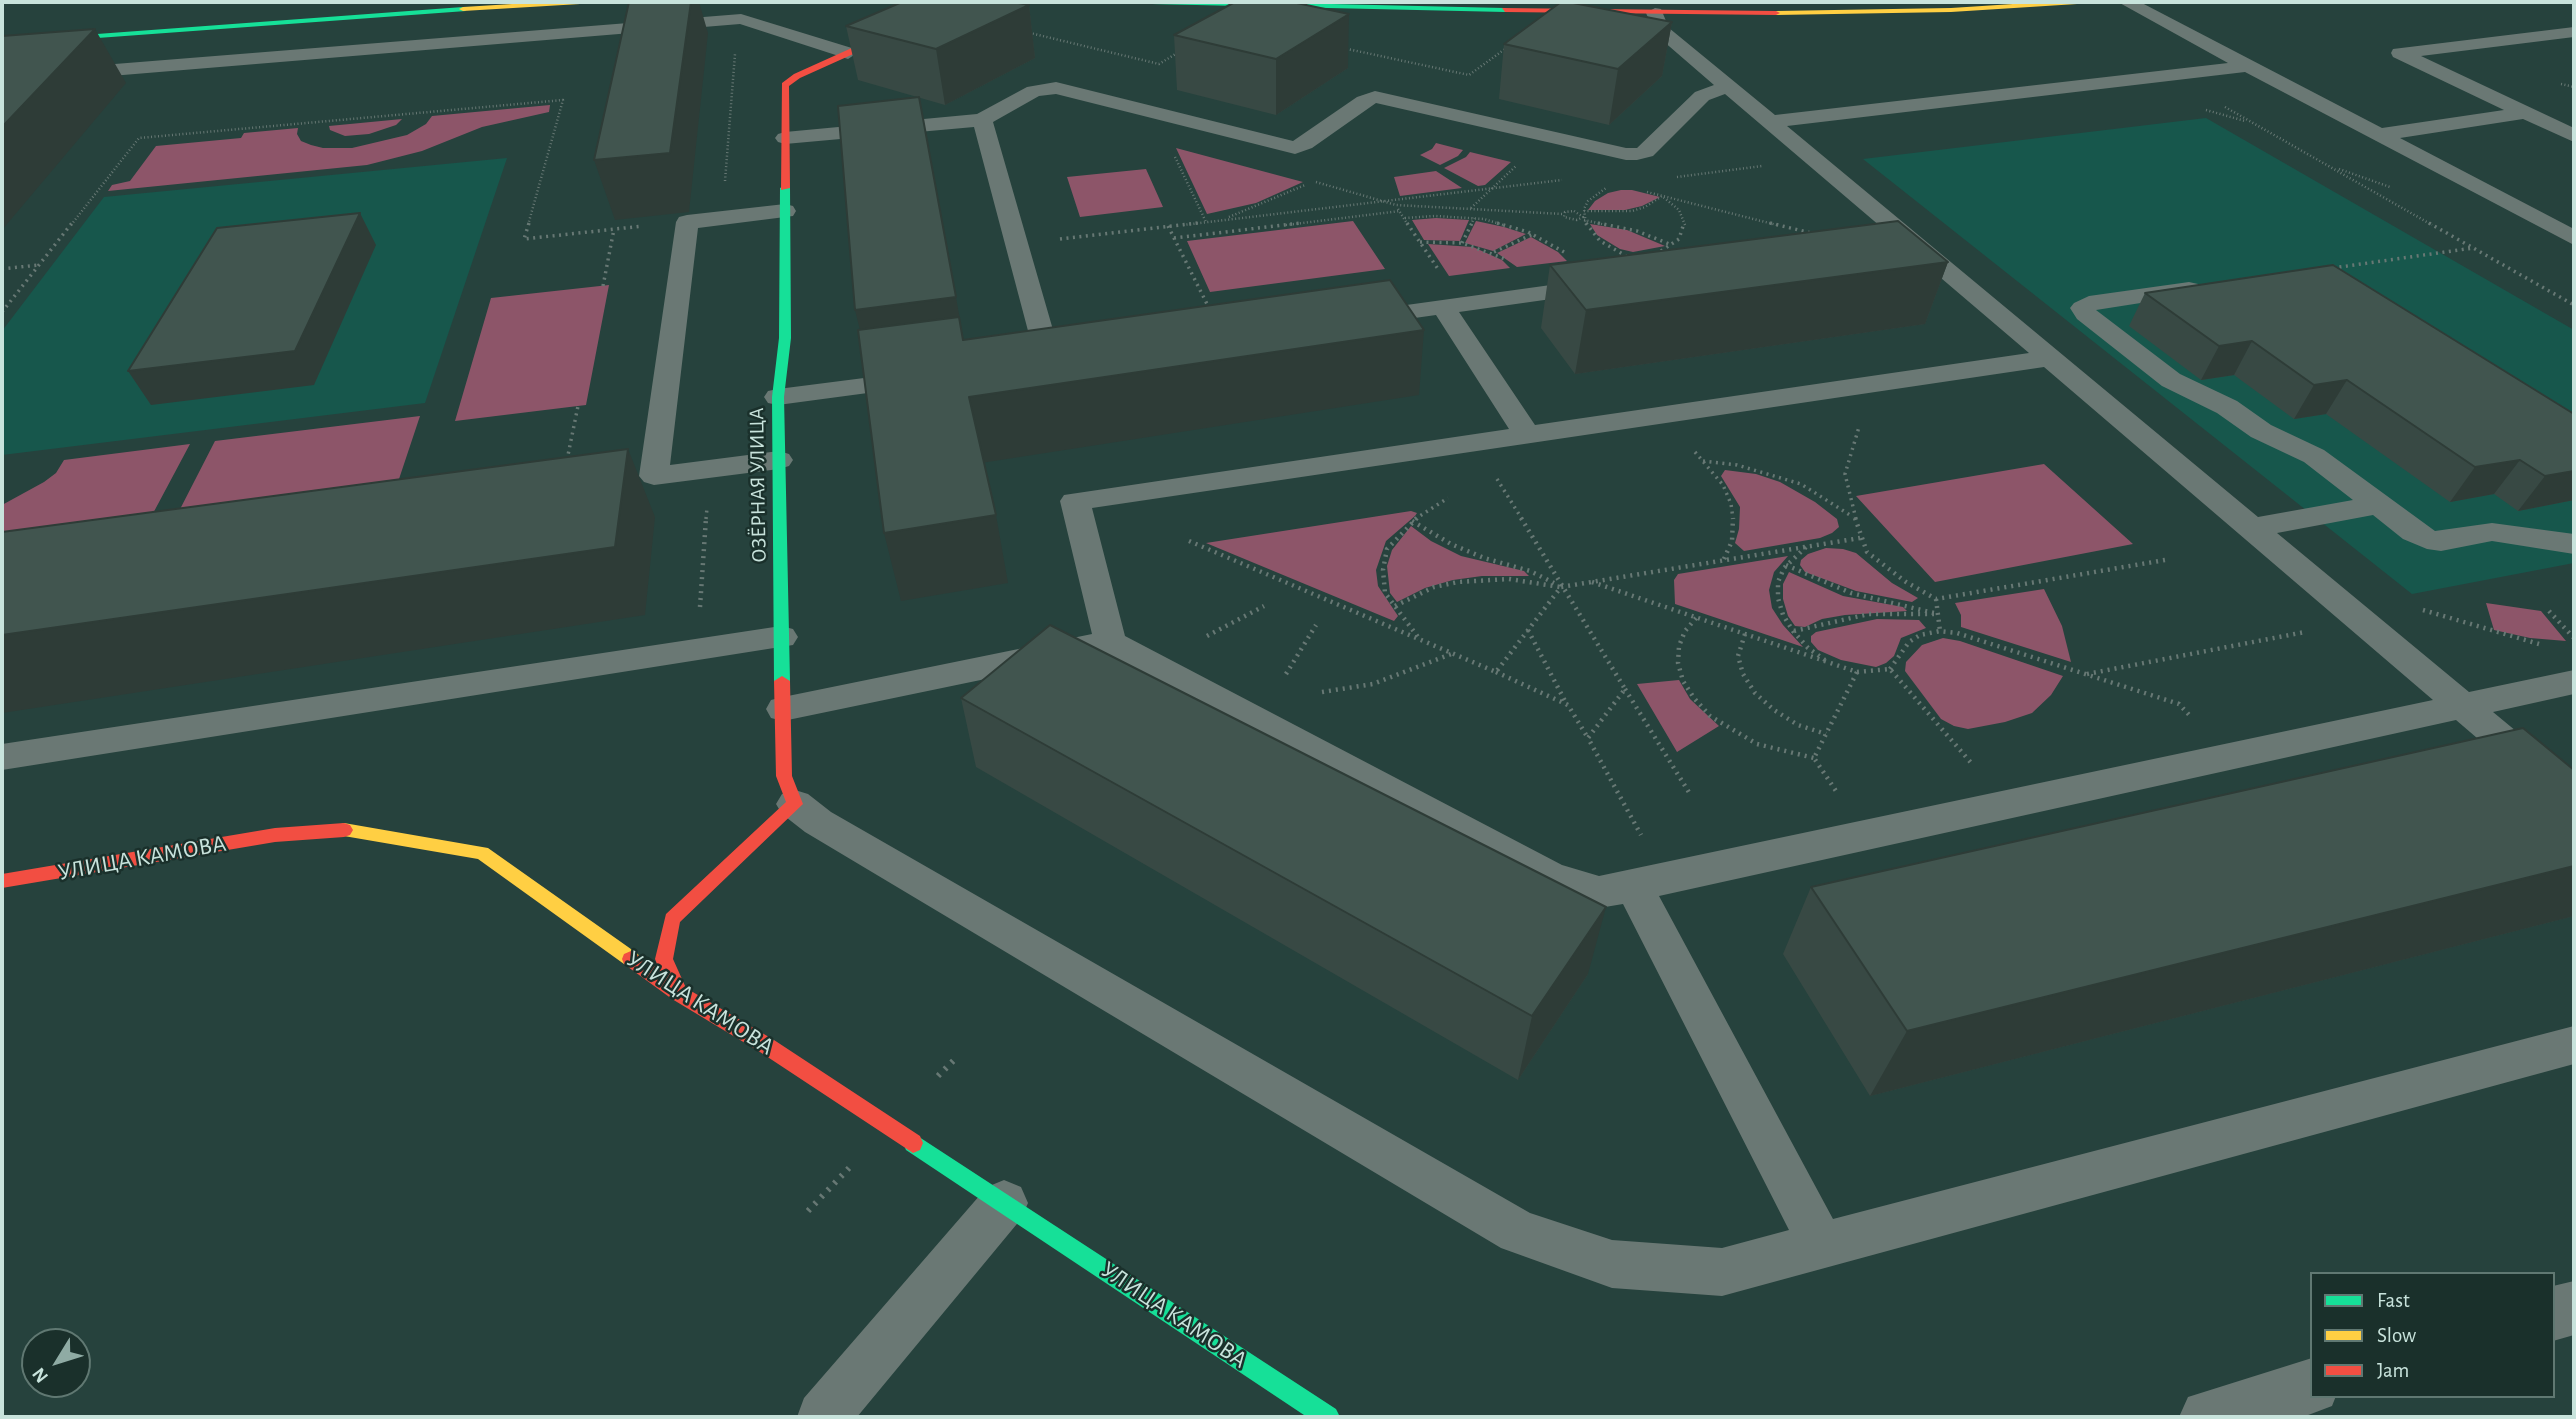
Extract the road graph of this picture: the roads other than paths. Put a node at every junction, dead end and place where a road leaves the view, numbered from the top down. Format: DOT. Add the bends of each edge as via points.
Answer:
graph roads {
  1 [pos="580,2"];
  2 [pos="926,2"];
  3 [pos="1152,2"];
  4 [pos="2077,2"];
  5 [pos="2127,2"];
  6 [pos="499,3"];
  7 [pos="1655,13"];
  8 [pos="2574,32"];
  9 [pos="2,43"];
  10 [pos="848,53"];
  11 [pos="2249,66"];
  12 [pos="2,79"];
  13 [pos="1728,86"];
  14 [pos="2526,114"];
  15 [pos="982,120"];
  16 [pos="1770,122"];
  17 [pos="2378,135"];
  18 [pos="2574,136"];
  19 [pos="785,138"];
  20 [pos="785,211"];
  21 [pos="2574,238"];
  22 [pos="1913,242"];
  23 [pos="1881,247"];
  24 [pos="1612,284"];
  25 [pos="2212,286"];
  26 [pos="1453,305"];
  27 [pos="1347,320"];
  28 [pos="1076,357"];
  29 [pos="2050,358"];
  30 [pos="1049,361"];
  31 [pos="1022,365"];
  32 [pos="940,376"];
  33 [pos="778,397"];
  34 [pos="1527,435"];
  35 [pos="779,460"];
  36 [pos="2378,505"];
  37 [pos="2252,528"];
  38 [pos="2574,544"];
  39 [pos="781,637"];
  40 [pos="1110,642"];
  41 [pos="2574,682"];
  42 [pos="2463,706"];
  43 [pos="783,709"];
  44 [pos="2,757"];
  45 [pos="2574,800"];
  46 [pos="796,804"];
  47 [pos="2,881"];
  48 [pos="1650,883"];
  49 [pos="679,993"];
  50 [pos="2574,1045"];
  51 [pos="1004,1203"];
  52 [pos="1822,1246"];
  53 [pos="2574,1308"];
  54 [pos="2555,1313"];
  55 [pos="2310,1387"];
  56 [pos="823,1417"];
  57 [pos="1328,1417"];
  58 [pos="2208,1417"];
  1 -- 6 [label="street"];
  2 -- 10 [label="street, ОЗЁРНАЯ УЛИЦА" via="908,26"];
  3 -- 7 [label="street"];
  4 -- 7 [label="street" via="1951,10"];
  5 -- 11 [label="lane"];
  6 -- 9 [label="street"];
  7 -- 13 [label="lane" via="1661,30"];
  8 -- 14 [label="lane" via="2400,53"];
  10 -- 12 [label="lane" via="741,19"];
  10 -- 19 [label="street, ОЗЁРНАЯ УЛИЦА" via="785,85"];
  11 -- 16 [label="lane"];
  11 -- 17 [label="lane"];
  13 -- 15 [label="lane" via="1702,96 1646,152 1637,154 1376,97 1295,148 1056,88 1034,91"];
  13 -- 16 [label="lane"];
  14 -- 17 [label="lane"];
  14 -- 18 [label="lane"];
  15 -- 19 [label="lane"];
  15 -- 30 [label="lane"];
  16 -- 22 [label="lane"];
  17 -- 21 [label="lane"];
  19 -- 20 [label="street, ОЗЁРНАЯ УЛИЦА"];
  20 -- 33 [label="street, ОЗЁРНАЯ УЛИЦА" via="785,338"];
  20 -- 35 [label="lane" via="687,222 654,477"];
  22 -- 23 [label="lane"];
  22 -- 29 [label="lane"];
  24 -- 26 [label="lane"];
  25 -- 36 [label="lane" via="2089,303 2083,308 2171,380 2314,456"];
  26 -- 27 [label="lane"];
  26 -- 34 [label="lane"];
  28 -- 30 [label="lane"];
  29 -- 34 [label="lane"];
  29 -- 37 [label="lane"];
  30 -- 31 [label="lane"];
  32 -- 33 [label="lane"];
  33 -- 35 [label="street, ОЗЁРНАЯ УЛИЦА"];
  34 -- 40 [label="lane" via="1075,501"];
  35 -- 39 [label="street, ОЗЁРНАЯ УЛИЦА"];
  36 -- 37 [label="lane"];
  36 -- 38 [label="lane" via="2427,539 2492,532"];
  37 -- 42 [label="lane"];
  39 -- 43 [label="street, ОЗЁРНАЯ УЛИЦА"];
  39 -- 44 [label="lane"];
  40 -- 43 [label="lane"];
  40 -- 48 [label="lane" via="1548,876 1599,892"];
  41 -- 42 [label="lane"];
  42 -- 45 [label="lane"];
  42 -- 48 [label="lane"];
  43 -- 46 [label="street, ОЗЁРНАЯ УЛИЦА" via="784,776"];
  46 -- 49 [label="street" via="672,919 664,959"];
  46 -- 52 [label="lane" via="830,829 1518,1232 1612,1264 1722,1272"];
  47 -- 49 [label="street, УЛИЦА КАМОВА" via="275,835 351,829 482,853"];
  48 -- 52 [label="lane"];
  49 -- 51 [label="street, УЛИЦА КАМОВА"];
  50 -- 52 [label="lane"];
  51 -- 56 [label="lane"];
  51 -- 57 [label="street, УЛИЦА КАМОВА"];
  53 -- 54 [label="street"];
  55 -- 58 [label="street"];
}
